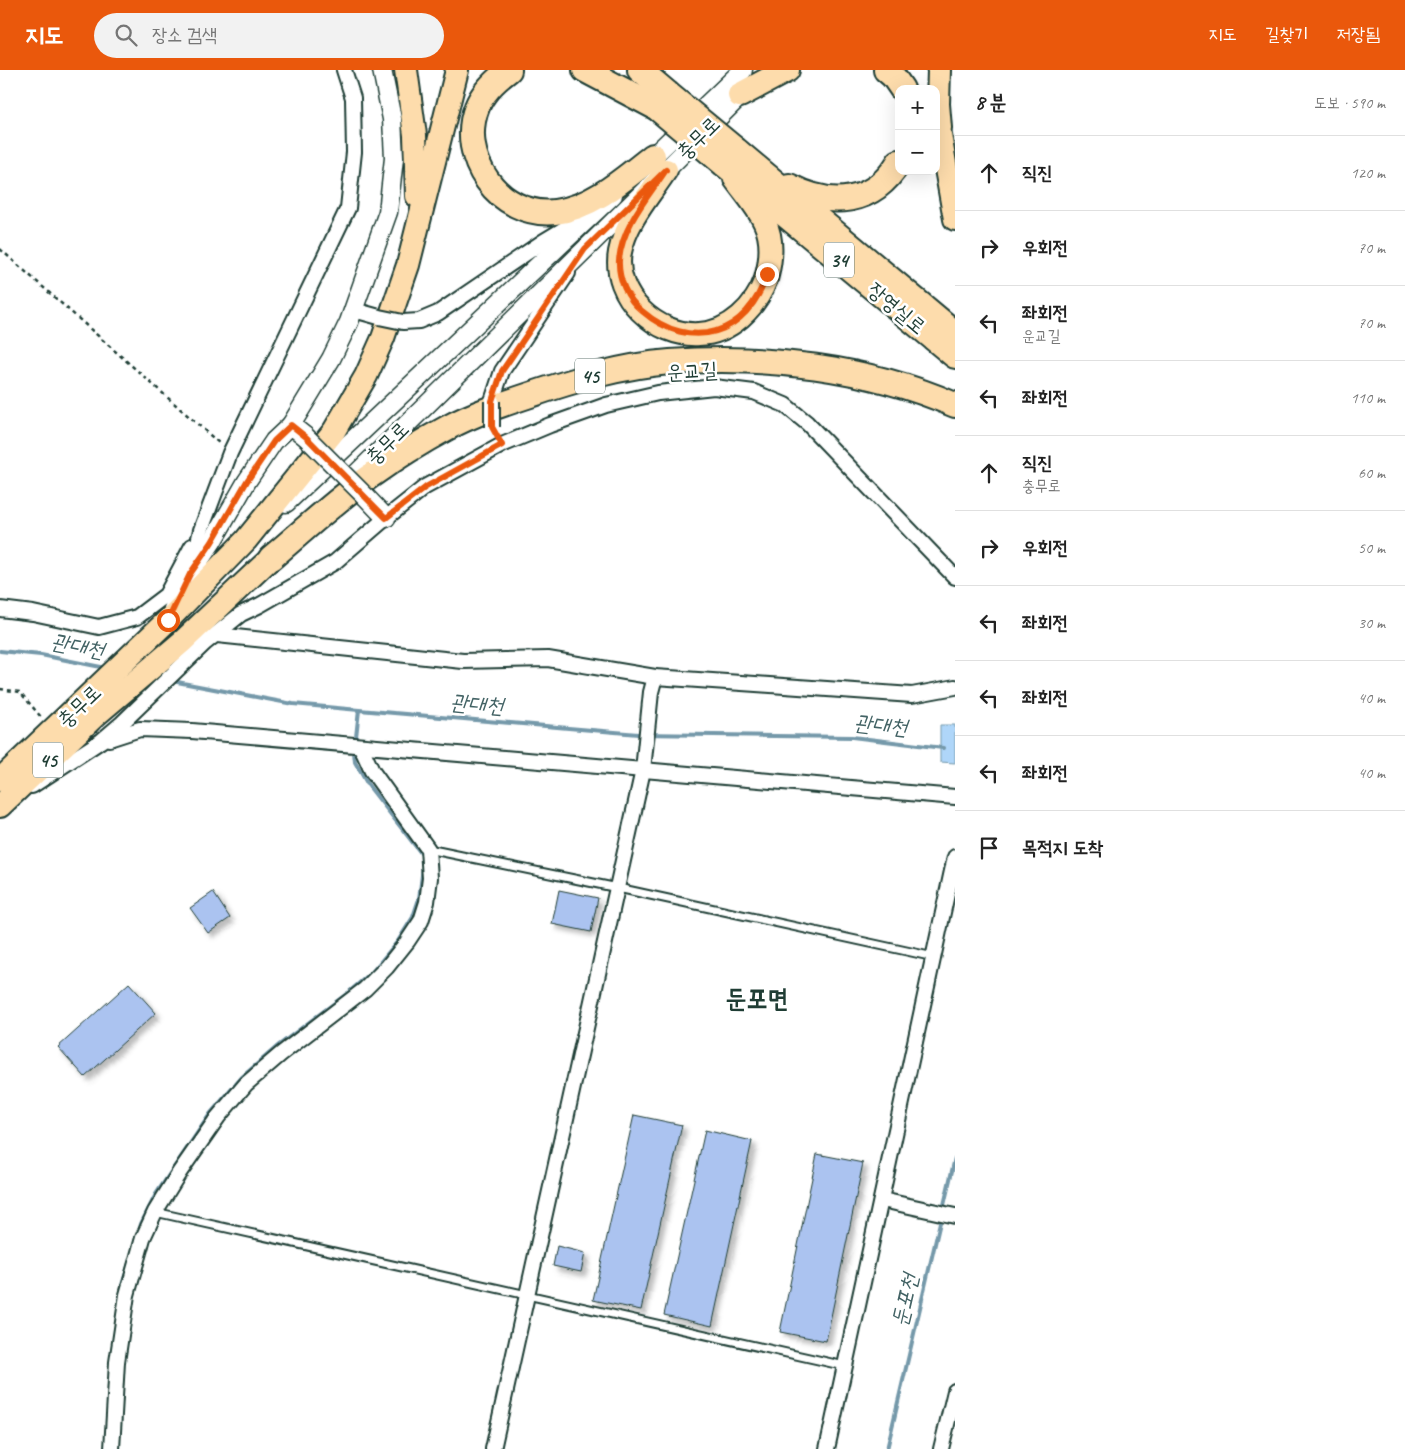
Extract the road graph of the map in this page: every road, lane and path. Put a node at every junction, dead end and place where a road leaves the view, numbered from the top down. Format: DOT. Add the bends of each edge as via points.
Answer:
graph roads {
  1 [pos="344,70"];
  2 [pos="382,70"];
  3 [pos="406,70"];
  4 [pos="457,70"];
  5 [pos="509,70"];
  6 [pos="585,70"];
  7 [pos="611,70"];
  8 [pos="640,70"];
  9 [pos="743,70"];
  10 [pos="766,70"];
  11 [pos="787,70"];
  12 [pos="886,70"];
  13 [pos="928,70"];
  14 [pos="939,70"];
  15 [pos="899,85"];
  16 [pos="931,85"];
  17 [pos="740,95"];
  18 [pos="662,100"];
  19 [pos="940,130"];
  20 [pos="941,137"];
  21 [pos="730,157"];
  22 [pos="660,163"];
  23 [pos="895,168"];
  24 [pos="599,208"];
  25 [pos="955,219"];
  26 [pos="0,249"];
  27 [pos="585,249"];
  28 [pos="408,265"];
  29 [pos="354,310"];
  30 [pos="955,333"];
  31 [pos="955,356"];
  32 [pos="955,405"];
  33 [pos="291,425"];
  34 [pos="502,445"];
  35 [pos="230,453"];
  36 [pos="386,518"];
  37 [pos="201,530"];
  38 [pos="246,540"];
  39 [pos="271,558"];
  40 [pos="190,574"];
  41 [pos="955,577"];
  42 [pos="0,608"];
  43 [pos="168,620"];
  44 [pos="202,640"];
  45 [pos="655,677"];
  46 [pos="955,687"];
  47 [pos="0,690"];
  48 [pos="86,711"];
  49 [pos="52,732"];
  50 [pos="101,741"];
  51 [pos="361,747"];
  52 [pos="644,767"];
  53 [pos="0,780"];
  54 [pos="955,797"];
  55 [pos="0,806"];
  56 [pos="428,849"];
  57 [pos="955,858"];
  58 [pos="618,888"];
  59 [pos="934,957"];
  60 [pos="888,1202"];
  61 [pos="155,1212"];
  62 [pos="955,1216"];
  63 [pos="528,1296"];
  64 [pos="845,1366"];
  65 [pos="955,1391"];
  66 [pos="112,1449"];
  67 [pos="493,1449"];
  68 [pos="826,1449"];
  69 [pos="940,1449"];
  1 -- 35 [label="street" via="353,98 354,152 348,208"];
  2 -- 29 [label="street" via="392,119 394,158 388,212"];
  3 -- 28 [label="main road" via="417,166 417,201"];
  4 -- 28 [label="main road, 45"];
  5 -- 22 [label="highway" via="477,105 472,145 481,174 513,203 542,212 556,212"];
  6 -- 18 [label="highway"];
  7 -- 18 [label="highway, 34"];
  8 -- 18 [label="highway, 34"];
  9 -- 22 [label="street, 충무로"];
  10 -- 17 [label="street, 충무로"];
  11 -- 17 [label="highway"];
  12 -- 15 [label="highway"];
  13 -- 16 [label="main road"];
  14 -- 20 [label="main road"];
  17 -- 22 [label="street, 충무로"];
  18 -- 21 [label="highway, 34, bridge"];
  19 -- 20 [label="main road"];
  20 -- 25 [label="main road"];
  21 -- 22 [label="main road" via="765,222 770,243 769,263 764,284 748,309 721,329 699,334 674,331 650,318 629,298 620,275 621,251 631,222"];
  21 -- 23 [label="highway" via="811,196 838,200 850,199 875,188"];
  21 -- 30 [label="highway, 장영실로 / 34"];
  21 -- 31 [label="highway, 장영실로 / 34"];
  22 -- 24 [label="street, 충무로"];
  22 -- 27 [label="street, 충무로"];
  24 -- 29 [label="street, bridge" via="438,313 419,321 403,322"];
  24 -- 38 [label="street, 충무로"];
  26 -- 35 [label="path"];
  27 -- 34 [label="street, bridge" via="502,371 492,401 492,427"];
  27 -- 39 [label="street, 충무로"];
  28 -- 38 [label="main road, 45" via="383,338 349,406 334,431"];
  29 -- 33 [label="street" via="331,359"];
  32 -- 39 [label="highway, 45" via="883,379 798,365 738,359 669,362 620,369 574,380 480,412 446,429 370,476"];
  33 -- 36 [label="street, bridge"];
  33 -- 40 [label="street" via="247,481"];
  34 -- 36 [label="street, 운교길" via="426,487"];
  34 -- 41 [label="street, 운교길" via="606,405 658,393 714,388 754,392 785,405 807,423"];
  35 -- 37 [label="street"];
  36 -- 44 [label="street, 운교길" via="335,562 241,614"];
  37 -- 40 [label="street"];
  37 -- 42 [label="street" via="166,595 137,617 99,627"];
  38 -- 43 [label="main road, 충무로 / 45"];
  39 -- 44 [label="main road, 충무로 / 45"];
  40 -- 43 [label="street"];
  43 -- 48 [label="main road, 충무로 / 45"];
  44 -- 45 [label="street" via="464,661 548,659"];
  44 -- 48 [label="main road, 충무로 / 45"];
  44 -- 50 [label="street, 운교길"];
  45 -- 46 [label="street" via="912,695"];
  45 -- 52 [label="street"];
  47 -- 49 [label="path" via="20,692"];
  48 -- 49 [label="main road, 충무로 / 45"];
  48 -- 55 [label="main road, 충무로 / 45"];
  49 -- 53 [label="main road, 충무로 / 45"];
  50 -- 51 [label="street" via="140,729"];
  50 -- 55 [label="street"];
  51 -- 52 [label="street"];
  51 -- 56 [label="street" via="372,771"];
  52 -- 54 [label="street"];
  52 -- 58 [label="street"];
  56 -- 58 [label="lane"];
  56 -- 61 [label="street" via="430,878 427,902 421,921 407,942 365,989 246,1084 218,1117"];
  57 -- 59 [label="street"];
  58 -- 59 [label="lane"];
  58 -- 63 [label="street"];
  59 -- 60 [label="street"];
  60 -- 62 [label="street"];
  60 -- 64 [label="street"];
  61 -- 63 [label="lane"];
  61 -- 66 [label="street" via="142,1238 127,1295 117,1362"];
  63 -- 64 [label="lane"];
  63 -- 67 [label="street"];
  64 -- 68 [label="street"];
  65 -- 69 [label="street"];
}
